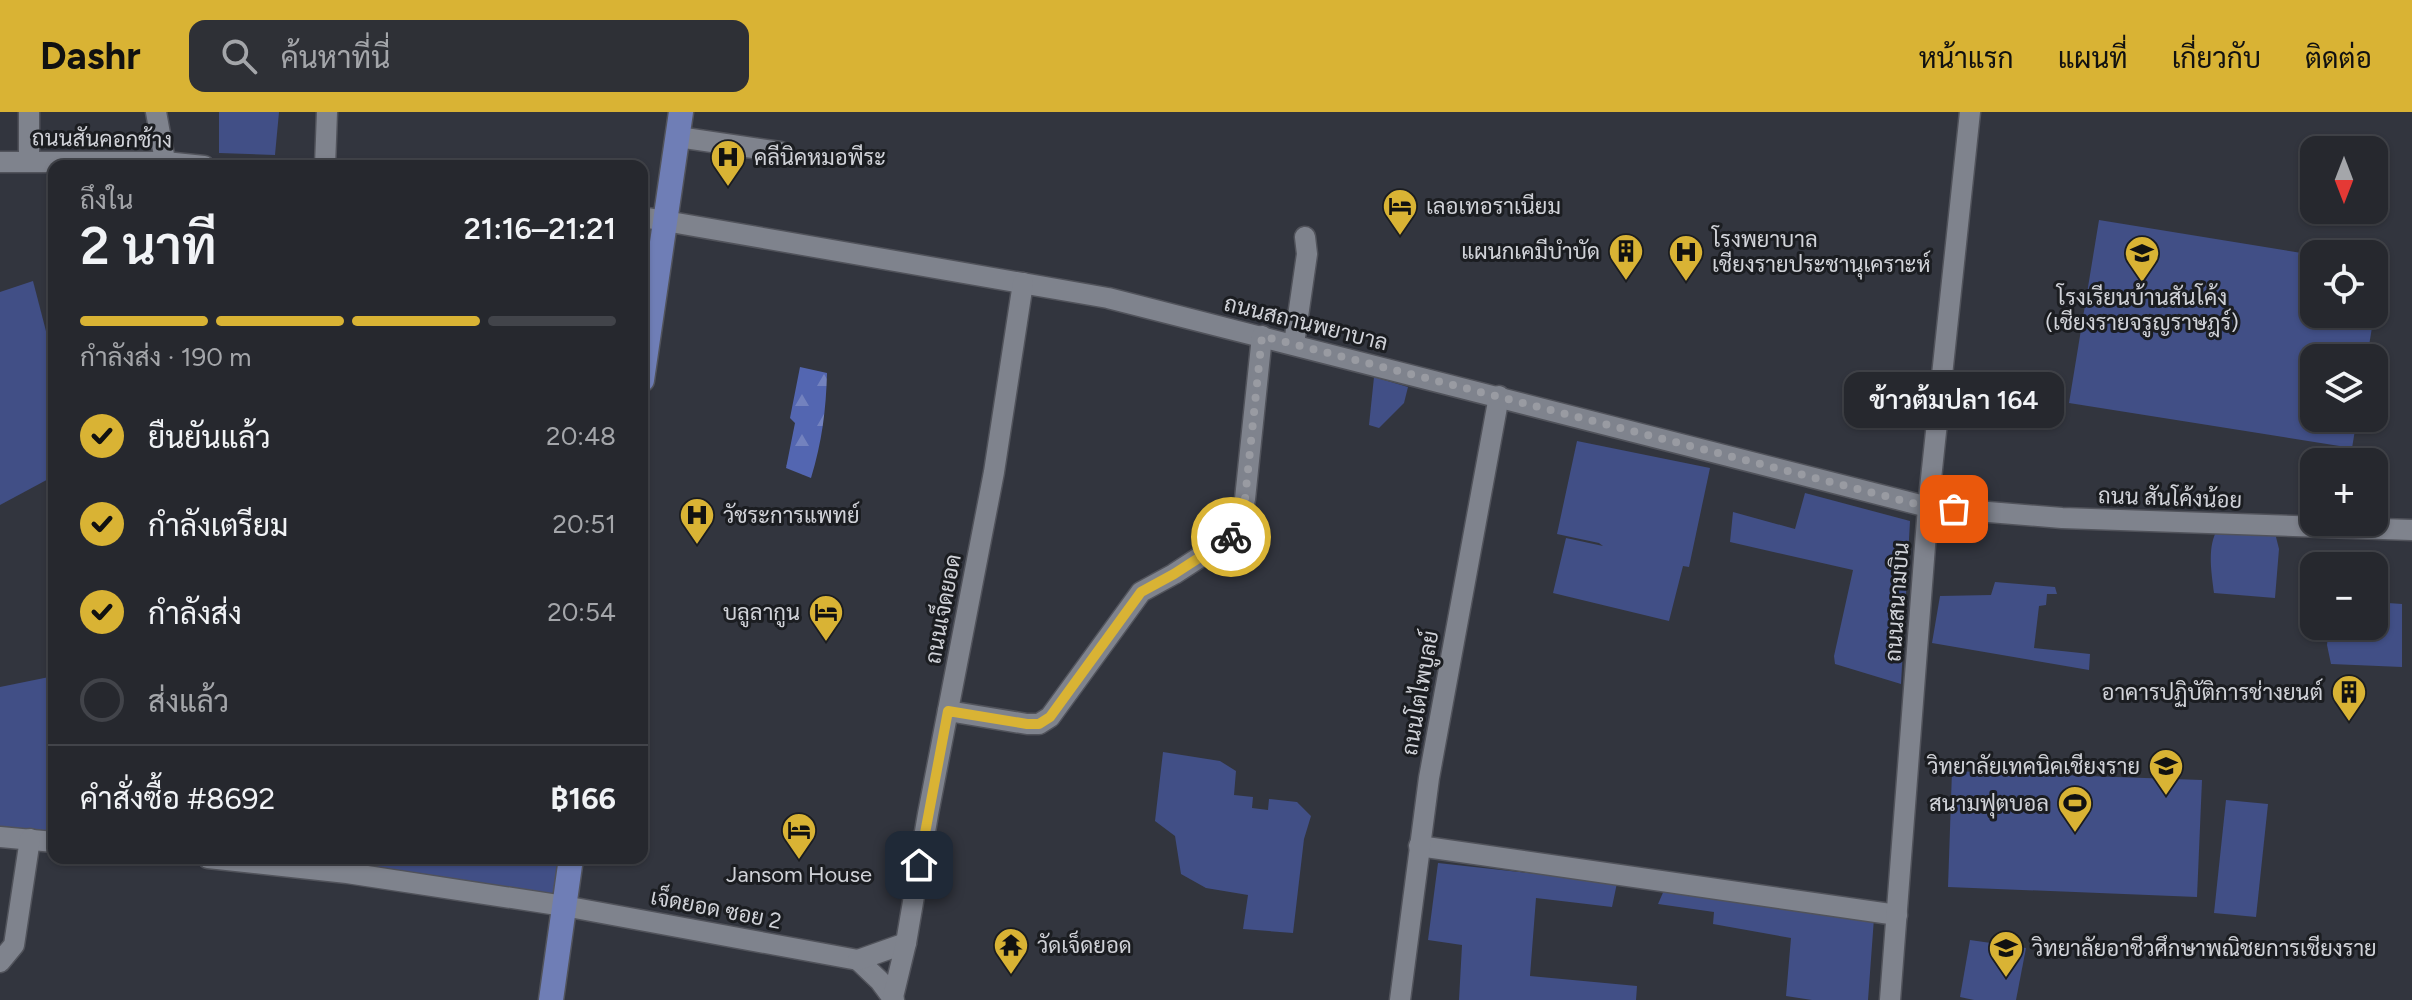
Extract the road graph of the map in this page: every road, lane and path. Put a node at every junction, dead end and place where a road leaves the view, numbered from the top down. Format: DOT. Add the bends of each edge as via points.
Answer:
graph roads {
  1 [pos="29,112"];
  2 [pos="156,112"];
  3 [pos="327,112"];
  4 [pos="681,112"];
  5 [pos="1970,112"];
  6 [pos="678,137"];
  7 [pos="780,152"];
  8 [pos="165,160"];
  9 [pos="325,160"];
  10 [pos="29,161"];
  11 [pos="48,161"];
  12 [pos="0,162"];
  13 [pos="654,219"];
  14 [pos="1305,237"];
  15 [pos="1023,283"];
  16 [pos="648,300"];
  17 [pos="1262,336"];
  18 [pos="1294,344"];
  19 [pos="1499,396"];
  20 [pos="1928,507"];
  21 [pos="2412,530"];
  22 [pos="948,711"];
  23 [pos="0,837"];
  24 [pos="30,839"];
  25 [pos="48,841"];
  26 [pos="1419,846"];
  27 [pos="264,864"];
  28 [pos="570,864"];
  29 [pos="564,906"];
  30 [pos="1897,915"];
  31 [pos="906,943"];
  32 [pos="858,960"];
  33 [pos="0,962"];
  34 [pos="894,998"];
  35 [pos="551,1000"];
  36 [pos="1400,1000"];
  37 [pos="1890,1000"];
  1 -- 10 [label="street"];
  2 -- 8 [label="street"];
  3 -- 9 [label="street"];
  4 -- 6 [label="main road"];
  5 -- 20 [label="street, ถนนสนามบิน"];
  6 -- 7 [label="street"];
  6 -- 13 [label="main road"];
  10 -- 11 [label="street, ถนนสันคอกช้าง"];
  10 -- 12 [label="street, ถนนสันคอกช้าง"];
  13 -- 15 [label="street, ถนนสถานพยาบาล"];
  13 -- 16 [label="main road"];
  14 -- 18 [label="street"];
  15 -- 17 [label="street, ถนนสถานพยาบาล"];
  15 -- 22 [label="street, ถนนเจ็ดยอด" via="994,472"];
  17 -- 18 [label="street, ถนนสถานพยาบาล"];
  17 -- 22 [label="street" via="1237,533 1141,592 1050,717 1039,724"];
  18 -- 19 [label="street, ถนนสถานพยาบาล"];
  19 -- 20 [label="street, ถนนสถานพยาบาล"];
  19 -- 26 [label="street, ถนนโตไพบูลย์"];
  20 -- 21 [label="street, ถนน สันโค้งน้อย" via="2062,518"];
  20 -- 30 [label="street, ถนนสนามบิน"];
  22 -- 31 [label="street, ถนนเจ็ดยอด"];
  23 -- 24 [label="street"];
  24 -- 25 [label="street"];
  24 -- 33 [label="street" via="14,945"];
  26 -- 30 [label="street"];
  26 -- 36 [label="street, ถนนโตไพบูลย์"];
  27 -- 29 [label="street, เจ็ดยอด ซอย 2"];
  28 -- 29 [label="main road"];
  29 -- 32 [label="street, เจ็ดยอด ซอย 2"];
  29 -- 35 [label="main road"];
  30 -- 37 [label="street, ถนนสนามบิน"];
  31 -- 32 [label="street"];
  31 -- 34 [label="street, ถนนเจ็ดยอด"];
  32 -- 34 [label="street, ถนนเจ็ดยอด"];
}
